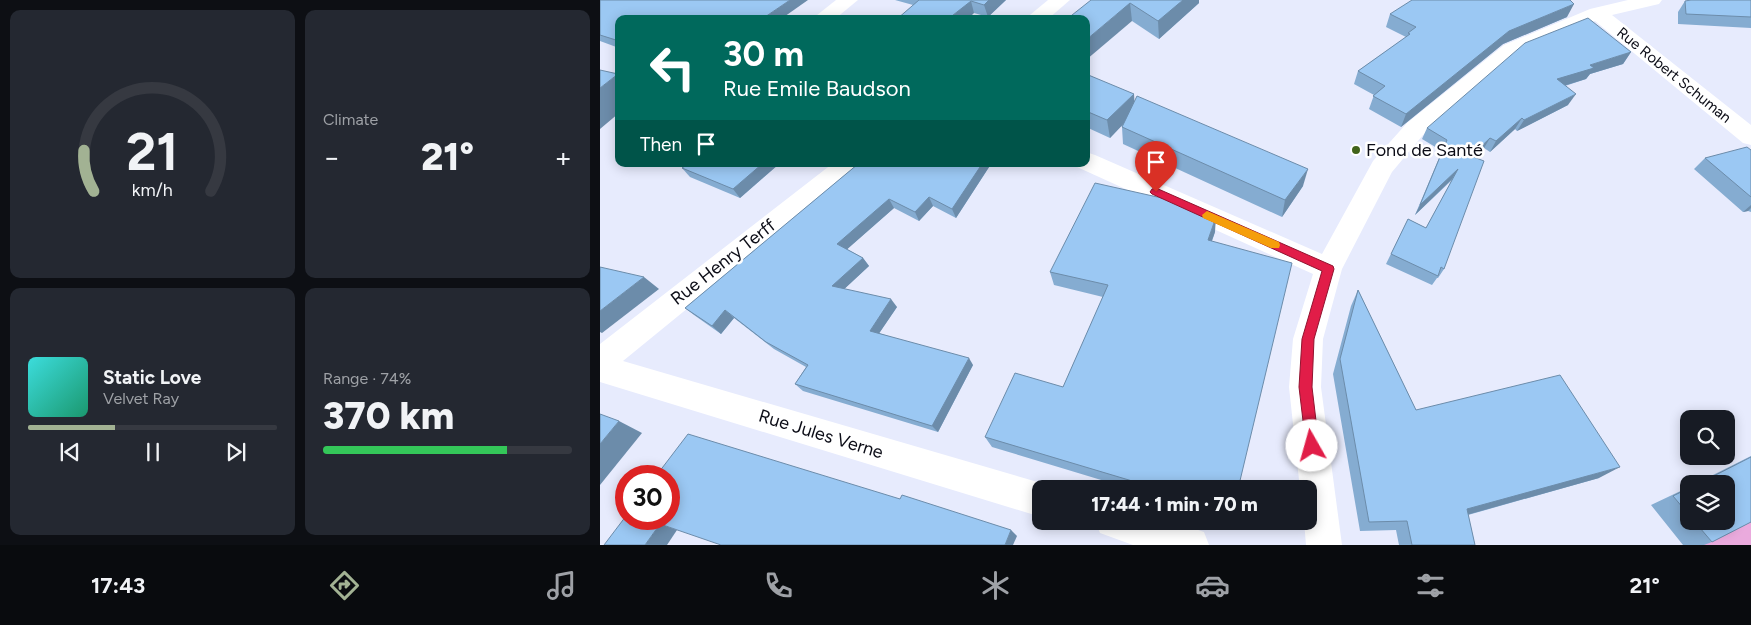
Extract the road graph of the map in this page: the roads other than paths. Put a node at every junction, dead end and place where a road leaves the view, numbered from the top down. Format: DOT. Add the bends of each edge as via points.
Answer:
graph roads {
  1 [pos="848,0"];
  2 [pos="1060,0"];
  3 [pos="1652,0"];
  4 [pos="1597,13"];
  5 [pos="827,15"];
  6 [pos="1040,15"];
  7 [pos="1751,137"];
  8 [pos="1090,163"];
  9 [pos="844,167"];
  10 [pos="1328,269"];
  11 [pos="600,363"];
  12 [pos="600,368"];
  13 [pos="1032,497"];
  14 [pos="1142,530"];
  15 [pos="1191,545"];
  16 [pos="1324,545"];
  1 -- 5 [label="street"];
  2 -- 6 [label="street"];
  3 -- 4 [label="street"];
  4 -- 7 [label="street, Rue Robert Schuman"];
  4 -- 10 [label="street" via="1511,49 1415,129 1382,167"];
  8 -- 10 [label="street"];
  9 -- 11 [label="street, Rue Henry Terff"];
  10 -- 16 [label="street" via="1308,339 1305,387"];
  12 -- 13 [label="street, Rue Jules Verne"];
  14 -- 15 [label="street"];
}
